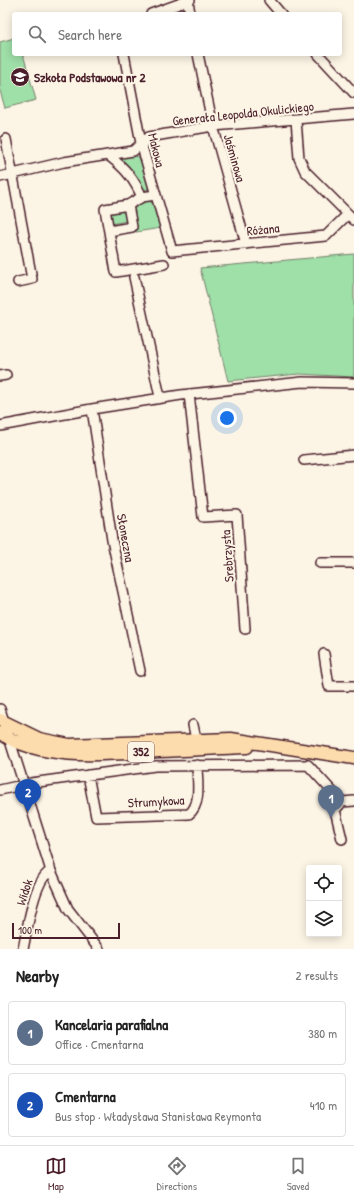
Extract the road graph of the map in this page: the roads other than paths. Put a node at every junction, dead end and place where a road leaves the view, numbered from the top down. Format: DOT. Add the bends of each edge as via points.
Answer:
graph roads {
  1 [pos="269,0"];
  2 [pos="189,1"];
  3 [pos="157,12"];
  4 [pos="190,12"];
  5 [pos="280,12"];
  6 [pos="124,56"];
  7 [pos="198,56"];
  8 [pos="320,56"];
  9 [pos="354,93"];
  10 [pos="354,114"];
  11 [pos="296,120"];
  12 [pos="213,126"];
  13 [pos="6,139"];
  14 [pos="141,143"];
  15 [pos="109,156"];
  16 [pos="14,174"];
  17 [pos="0,177"];
  18 [pos="155,195"];
  19 [pos="142,197"];
  20 [pos="128,205"];
  21 [pos="351,217"];
  22 [pos="109,231"];
  23 [pos="246,244"];
  24 [pos="172,251"];
  25 [pos="164,264"];
  26 [pos="134,277"];
  27 [pos="18,282"];
  28 [pos="354,383"];
  29 [pos="189,394"];
  30 [pos="160,397"];
  31 [pos="92,409"];
  32 [pos="0,426"];
  33 [pos="354,454"];
  34 [pos="304,460"];
  35 [pos="320,563"];
  36 [pos="354,563"];
  37 [pos="245,629"];
  38 [pos="324,654"];
  39 [pos="140,671"];
  40 [pos="354,686"];
  41 [pos="0,709"];
  42 [pos="2,721"];
  43 [pos="193,724"];
  44 [pos="0,733"];
  45 [pos="11,740"];
  46 [pos="195,740"];
  47 [pos="33,742"];
  48 [pos="279,746"];
  49 [pos="203,749"];
  50 [pos="184,750"];
  51 [pos="354,758"];
  52 [pos="16,759"];
  53 [pos="197,765"];
  54 [pos="88,775"];
  55 [pos="24,784"];
  56 [pos="0,790"];
  57 [pos="354,801"];
  58 [pos="342,802"];
  59 [pos="342,839"];
  60 [pos="51,871"];
  61 [pos="23,949"];
  62 [pos="99,949"];
  1 -- 5 [label="street"];
  2 -- 3 [label="street"];
  2 -- 4 [label="street"];
  6 -- 14 [label="street, Makowa"];
  7 -- 12 [label="street, Jaśminowa"];
  8 -- 9 [label="street"];
  10 -- 11 [label="street, Generała Leopolda Okulickiego"];
  11 -- 12 [label="street, Generała Leopolda Okulickiego"];
  11 -- 21 [label="street" via="299,158 305,171"];
  12 -- 14 [label="street, Generała Leopolda Okulickiego" via="149,137"];
  12 -- 23 [label="street, Jaśminowa"];
  13 -- 16 [label="street"];
  14 -- 15 [label="street, Generała Leopolda Okulickiego" via="133,151"];
  14 -- 18 [label="street, Makowa"];
  15 -- 16 [label="street, Generała Leopolda Okulickiego" via="64,162"];
  15 -- 19 [label="street" via="126,168"];
  16 -- 17 [label="street, Generała Leopolda Okulickiego"];
  16 -- 27 [label="street" via="32,280"];
  18 -- 19 [label="street"];
  18 -- 24 [label="street, Makowa"];
  19 -- 20 [label="street"];
  20 -- 22 [label="street" via="105,209"];
  20 -- 22 [label="street" via="132,227"];
  21 -- 23 [label="street, Różana" via="326,236"];
  22 -- 25 [label="street" via="116,272"];
  23 -- 24 [label="street, Różana"];
  26 -- 30 [label="street"];
  28 -- 29 [label="street" via="302,382"];
  29 -- 30 [label="street"];
  29 -- 37 [label="street, Srebrzysta" via="203,517 237,515"];
  30 -- 31 [label="street"];
  31 -- 32 [label="street"];
  31 -- 39 [label="street, Słoneczna" via="112,540"];
  33 -- 34 [label="street"];
  35 -- 36 [label="street"];
  38 -- 40 [label="street" via="329,686"];
  41 -- 42 [label="street"];
  42 -- 45 [label="street"];
  42 -- 47 [label="main road, 352"];
  43 -- 46 [label="street"];
  44 -- 45 [label="main road, 352"];
  45 -- 47 [label="main road, 352"];
  45 -- 52 [label="street"];
  46 -- 47 [label="main road, 352" via="82,746"];
  46 -- 48 [label="main road, 352" via="231,739"];
  46 -- 49 [label="street"];
  46 -- 50 [label="street"];
  47 -- 50 [label="main road, 352" via="87,755"];
  47 -- 52 [label="street"];
  48 -- 49 [label="main road, 352"];
  48 -- 51 [label="main road, 352"];
  49 -- 50 [label="main road, 352"];
  52 -- 55 [label="street"];
  53 -- 54 [label="street" via="155,766"];
  53 -- 54 [label="street, Strumykowa" via="197,804 194,811 189,814 96,817"];
  53 -- 58 [label="street" via="308,765"];
  54 -- 55 [label="street"];
  55 -- 56 [label="street"];
  55 -- 60 [label="street"];
  57 -- 58 [label="street"];
  58 -- 59 [label="street" via="335,810"];
  60 -- 61 [label="street, Widok" via="42,878 35,895"];
  60 -- 62 [label="street" via="68,909"];
}
